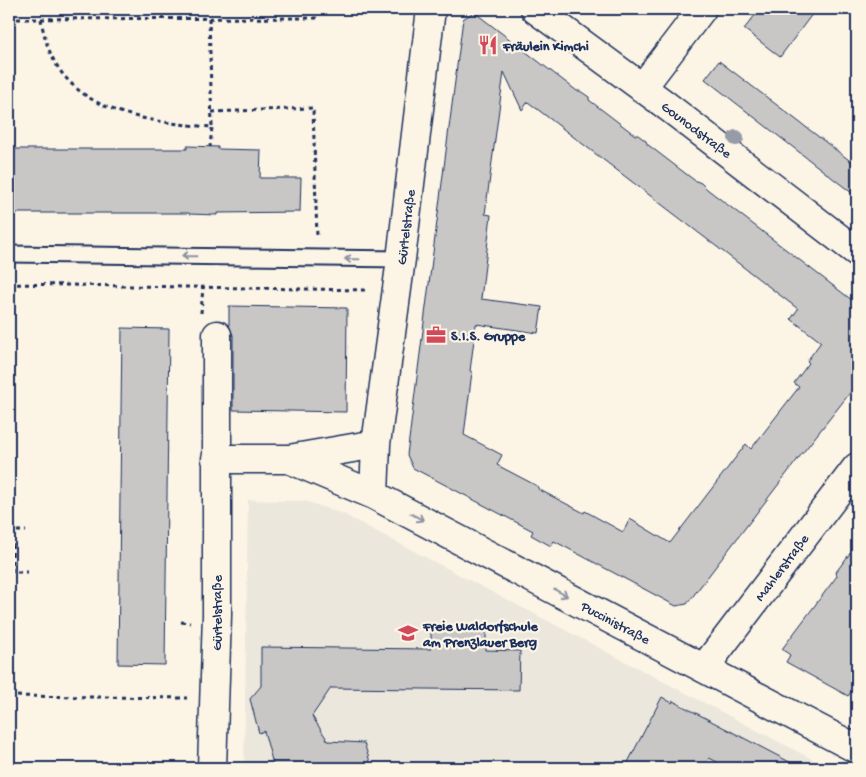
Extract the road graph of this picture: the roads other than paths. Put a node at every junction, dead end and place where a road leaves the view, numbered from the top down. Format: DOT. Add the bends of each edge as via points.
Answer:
graph roads {
  1 [pos="431,9"];
  2 [pos="535,9"];
  3 [pos="702,9"];
  4 [pos="642,88"];
  5 [pos="857,252"];
  6 [pos="9,254"];
  7 [pos="401,259"];
  8 [pos="209,325"];
  9 [pos="376,444"];
  10 [pos="216,459"];
  11 [pos="289,459"];
  12 [pos="857,467"];
  13 [pos="374,494"];
  14 [pos="704,668"];
  15 [pos="857,749"];
  16 [pos="212,768"];
  1 -- 7 [label="street, Gürtelstraße"];
  2 -- 4 [label="street, Gounodstraße"];
  3 -- 4 [label="street"];
  4 -- 5 [label="street, Gounodstraße"];
  7 -- 6 [label="lane, one-way"];
  7 -- 9 [label="street, Gürtelstraße"];
  8 -- 10 [label="street, Gürtelstraße"];
  9 -- 11 [label="street"];
  9 -- 13 [label="street, Gürtelstraße"];
  10 -- 11 [label="street"];
  10 -- 16 [label="street, Gürtelstraße"];
  11 -- 13 [label="street"];
  12 -- 14 [label="street, Mahlerstraße"];
  13 -- 14 [label="street, Puccinistraße, one-way"];
  14 -- 15 [label="street, Puccinistraße"];
}
